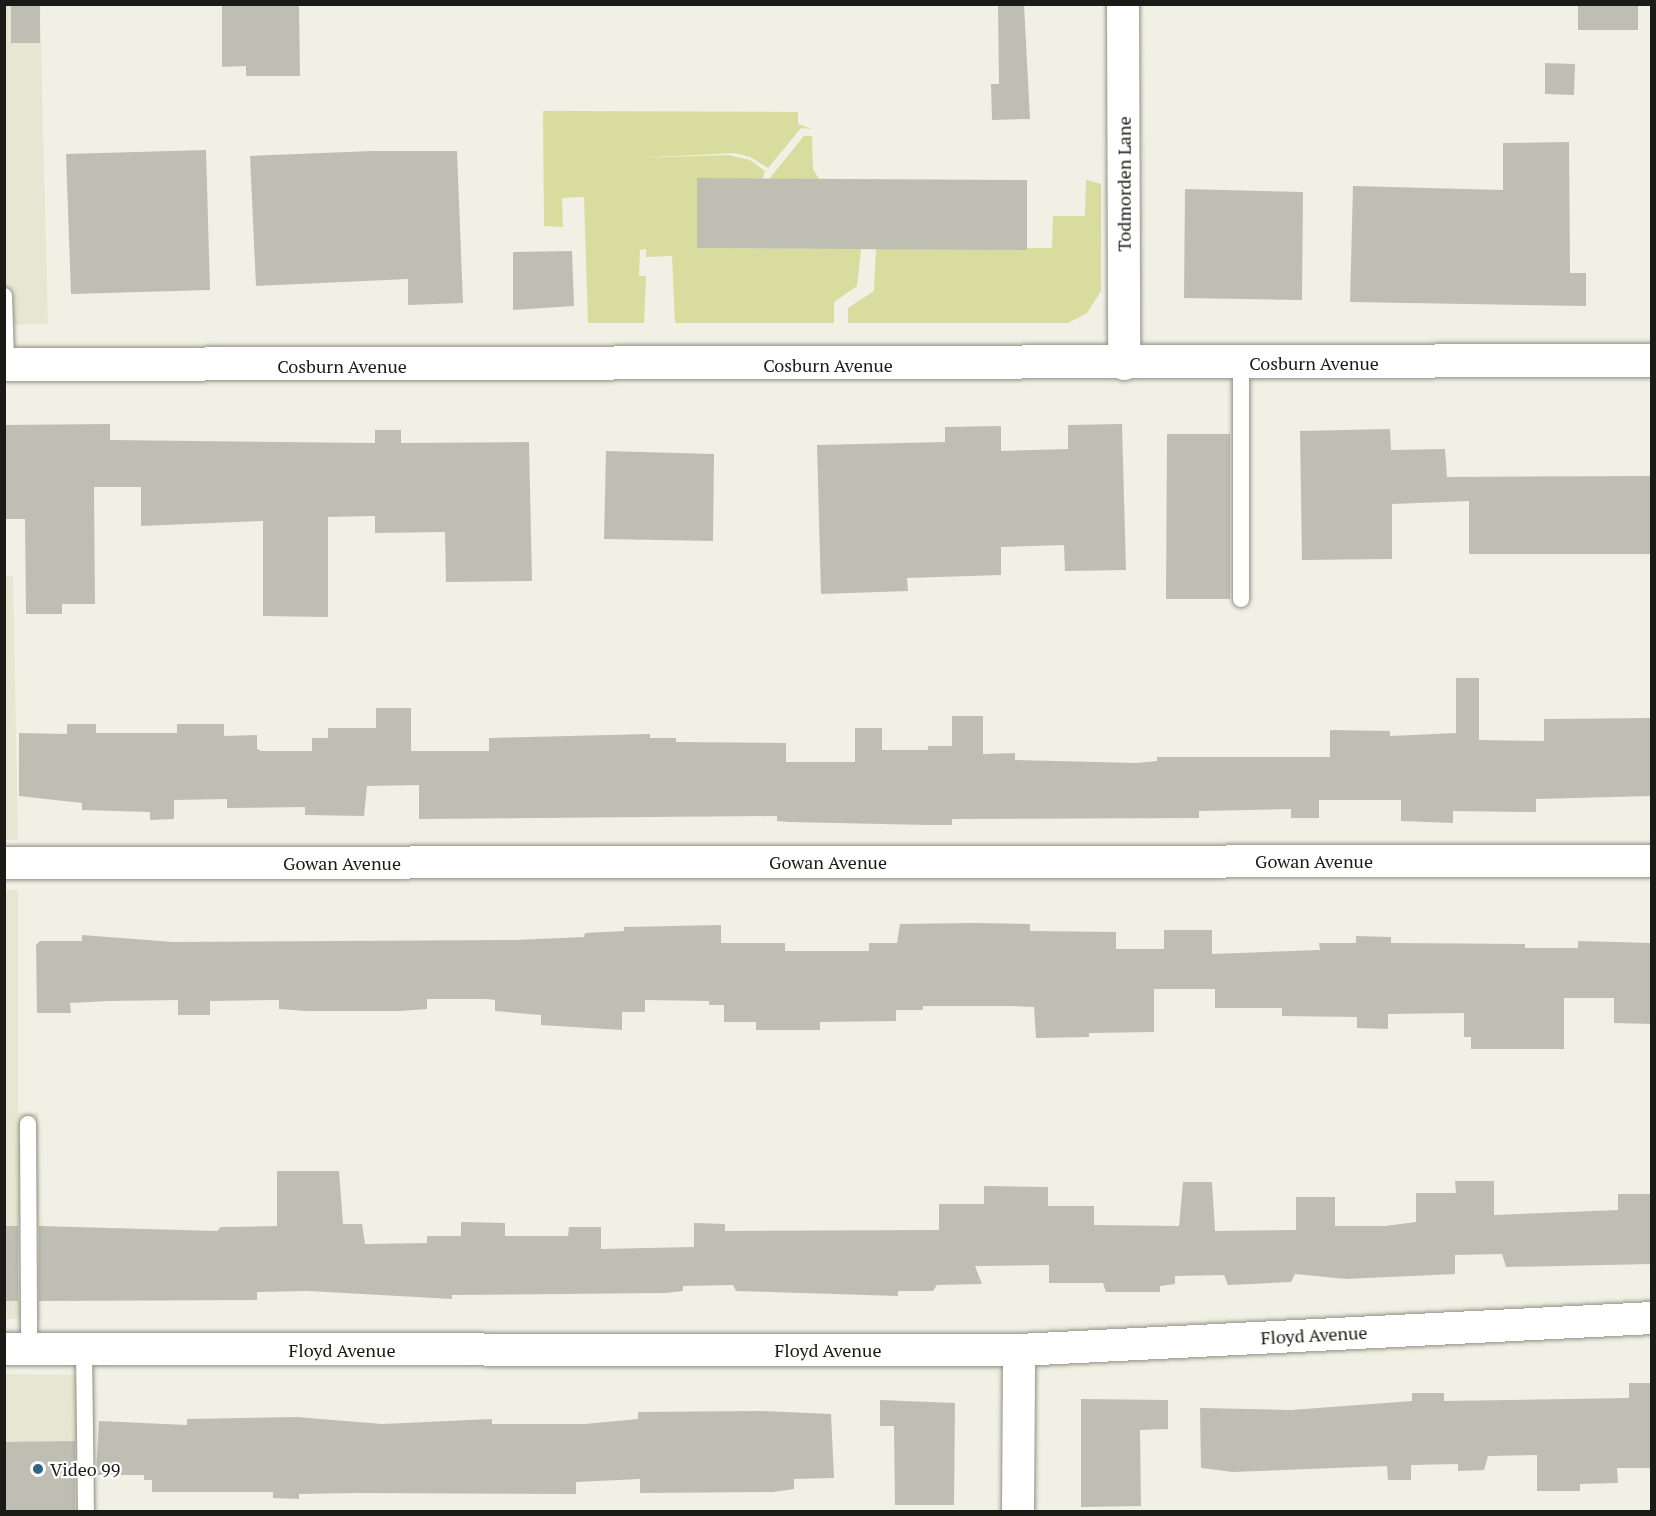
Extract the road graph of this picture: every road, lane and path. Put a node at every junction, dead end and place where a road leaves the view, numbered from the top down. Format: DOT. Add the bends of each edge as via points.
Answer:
graph roads {
  1 [pos="1123,4"];
  2 [pos="4,296"];
  3 [pos="5,309"];
  4 [pos="1652,360"];
  5 [pos="1241,363"];
  6 [pos="5,364"];
  7 [pos="1124,364"];
  8 [pos="1241,600"];
  9 [pos="1652,861"];
  10 [pos="4,863"];
  11 [pos="28,1124"];
  12 [pos="1652,1318"];
  13 [pos="17,1349"];
  14 [pos="84,1350"];
  15 [pos="1019,1350"];
  16 [pos="86,1512"];
  17 [pos="1018,1512"];
  1 -- 7 [label="street, Todmorden Lane"];
  2 -- 3 [label="lane"];
  3 -- 6 [label="lane"];
  4 -- 5 [label="street, Cosburn Avenue"];
  5 -- 7 [label="street, Cosburn Avenue"];
  5 -- 8 [label="lane"];
  6 -- 7 [label="street, Cosburn Avenue"];
  9 -- 10 [label="street, Gowan Avenue"];
  11 -- 13 [label="lane"];
  12 -- 15 [label="street, Floyd Avenue"];
  13 -- 14 [label="street, Floyd Avenue"];
  14 -- 15 [label="street, Floyd Avenue"];
  14 -- 16 [label="lane"];
  15 -- 17 [label="street"];
}
